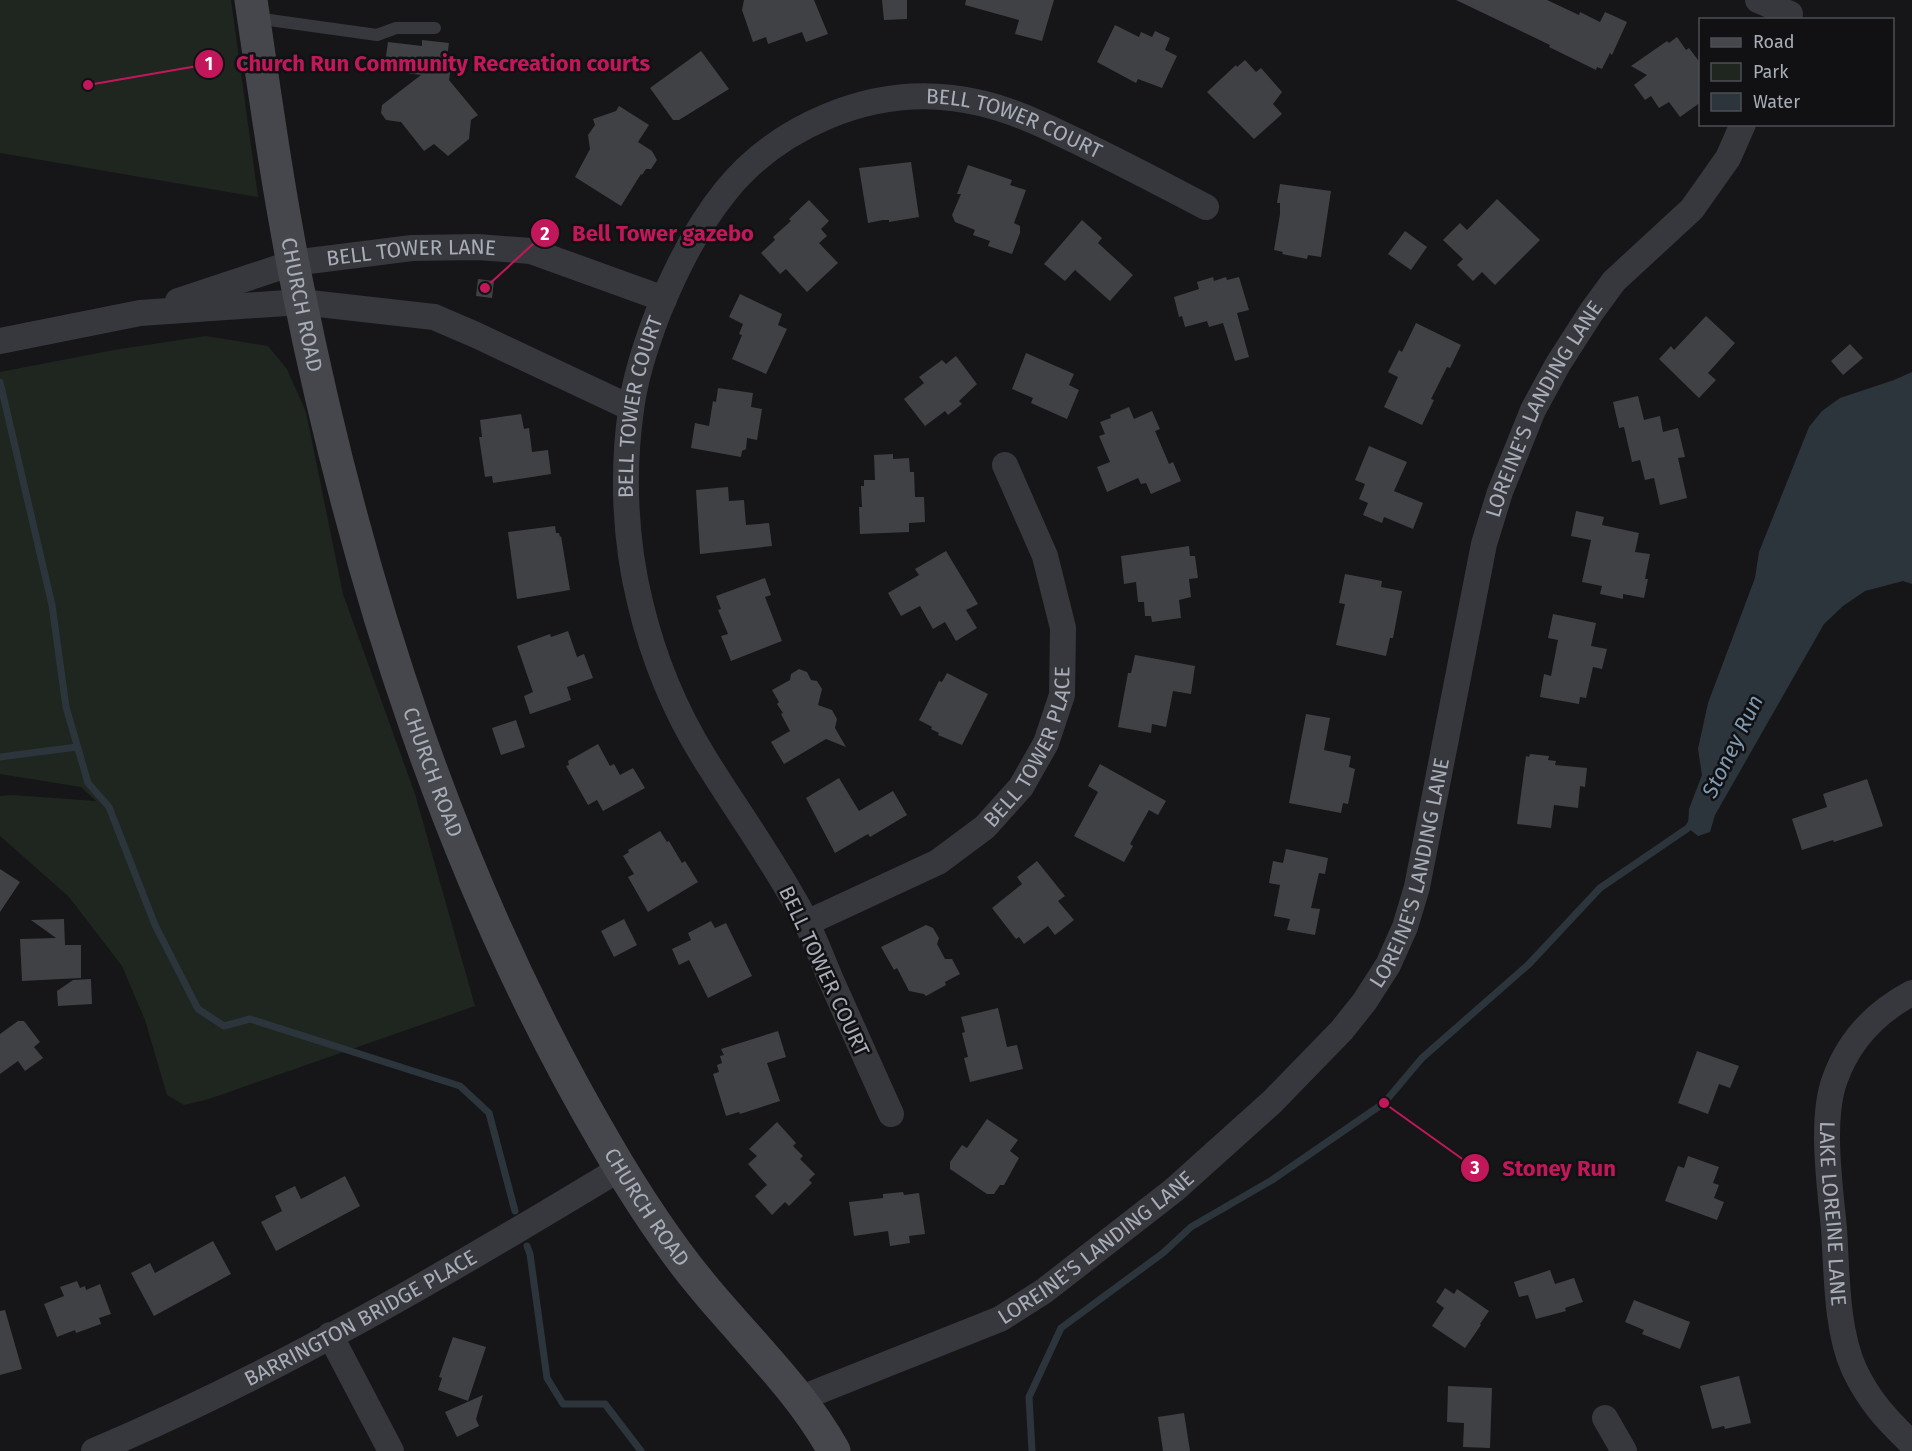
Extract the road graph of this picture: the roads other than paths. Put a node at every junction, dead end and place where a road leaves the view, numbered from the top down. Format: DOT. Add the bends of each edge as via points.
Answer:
graph roads {
  1 [pos="1758,0"];
  2 [pos="253,9"];
  3 [pos="1793,11"];
  4 [pos="435,28"];
  5 [pos="1742,126"];
  6 [pos="1206,207"];
  7 [pos="294,263"];
  8 [pos="664,299"];
  9 [pos="301,302"];
  10 [pos="140,313"];
  11 [pos="0,341"];
  12 [pos="631,408"];
  13 [pos="1005,465"];
  14 [pos="803,916"];
  15 [pos="1912,993"];
  16 [pos="891,1114"];
  17 [pos="621,1168"];
  18 [pos="330,1335"];
  19 [pos="800,1399"];
  20 [pos="1605,1418"];
  21 [pos="1912,1444"];
  22 [pos="94,1451"];
  23 [pos="391,1451"];
  24 [pos="834,1451"];
  25 [pos="1624,1451"];
  1 -- 3 [label="street"];
  2 -- 4 [label="lane" via="376,35 396,28"];
  2 -- 7 [label="main road, CHURCH ROAD"];
  5 -- 19 [label="street, LOREINE'S LANDING LANE" via="1728,158 1692,209 1614,281 1558,364 1533,410 1484,544 1417,887 1388,965 1365,1001 1272,1102 1174,1191 1044,1291 1000,1319"];
  6 -- 8 [label="street, BELL TOWER COURT" via="1019,113 948,97 872,102 837,112 798,130 739,176 693,239"];
  7 -- 8 [label="street, BELL TOWER LANE" via="412,248 531,251"];
  7 -- 9 [label="main road, CHURCH ROAD"];
  7 -- 10 [label="street, BELL TOWER LANE"];
  8 -- 12 [label="street, BELL TOWER COURT" via="645,349"];
  9 -- 10 [label="street"];
  9 -- 12 [label="street" via="434,317"];
  9 -- 17 [label="main road, CHURCH ROAD" via="347,500 417,731 501,941 544,1029"];
  10 -- 11 [label="street"];
  12 -- 14 [label="street, BELL TOWER COURT" via="626,474 630,544 640,602 660,668 704,758"];
  13 -- 14 [label="street, BELL TOWER PLACE" via="1045,556 1063,628 1062,695 1046,743 1021,788 985,827 938,862 811,921"];
  14 -- 16 [label="street, BELL TOWER COURT"];
  15 -- 21 [label="street, LAKE LOREINE LANE" via="1870,1022 1853,1042 1833,1082 1828,1115 1838,1294 1845,1345 1875,1407"];
  17 -- 18 [label="street, BARRINGTON BRIDGE PLACE" via="482,1252"];
  17 -- 19 [label="main road, CHURCH ROAD" via="702,1286"];
  18 -- 22 [label="street, BARRINGTON BRIDGE PLACE" via="189,1409"];
  18 -- 23 [label="street"];
  19 -- 24 [label="main road, CHURCH ROAD"];
  20 -- 25 [label="street"];
}
